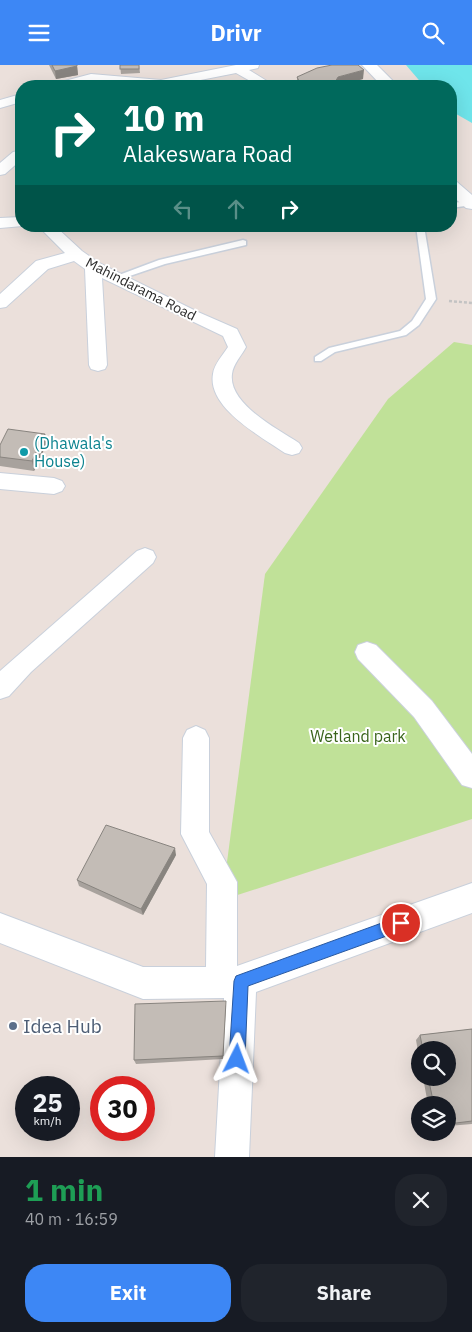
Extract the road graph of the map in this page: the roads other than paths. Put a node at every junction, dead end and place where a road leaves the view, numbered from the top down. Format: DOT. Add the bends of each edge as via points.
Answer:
graph roads {
  1 [pos="88,65"];
  2 [pos="253,65"];
  3 [pos="369,65"];
  4 [pos="219,68"];
  5 [pos="239,69"];
  6 [pos="91,78"];
  7 [pos="84,80"];
  8 [pos="115,80"];
  9 [pos="176,80"];
  10 [pos="258,80"];
  11 [pos="384,80"];
  12 [pos="15,100"];
  13 [pos="0,104"];
  14 [pos="15,158"];
  15 [pos="0,171"];
  16 [pos="457,191"];
  17 [pos="471,204"];
  18 [pos="457,205"];
  19 [pos="15,222"];
  20 [pos="0,223"];
  21 [pos="52,232"];
  22 [pos="421,232"];
  23 [pos="244,243"];
  24 [pos="76,255"];
  25 [pos="93,267"];
  26 [pos="115,278"];
  27 [pos="0,303"];
  28 [pos="318,359"];
  29 [pos="98,365"];
  30 [pos="292,448"];
  31 [pos="0,481"];
  32 [pos="54,486"];
  33 [pos="145,557"];
  34 [pos="368,652"];
  35 [pos="0,688"];
  36 [pos="196,738"];
  37 [pos="472,776"];
  38 [pos="472,898"];
  39 [pos="0,928"];
  40 [pos="231,982"];
  41 [pos="232,1157"];
  1 -- 6 [label="street"];
  2 -- 5 [label="street"];
  3 -- 11 [label="street"];
  4 -- 5 [label="street"];
  4 -- 9 [label="street"];
  5 -- 10 [label="street"];
  6 -- 7 [label="street"];
  6 -- 8 [label="street"];
  12 -- 13 [label="street"];
  14 -- 15 [label="street"];
  16 -- 17 [label="street"];
  17 -- 18 [label="lane"];
  19 -- 20 [label="street"];
  21 -- 24 [label="street, Mahindarama Road"];
  22 -- 28 [label="lane" via="431,299 416,323 403,333 332,350"];
  23 -- 26 [label="lane" via="162,262"];
  24 -- 25 [label="street, Mahindarama Road"];
  24 -- 27 [label="street" via="42,265"];
  25 -- 26 [label="street, Mahindarama Road"];
  25 -- 29 [label="street"];
  26 -- 30 [label="street, Mahindarama Road" via="231,333 237,347 222,374 223,391 234,407"];
  31 -- 32 [label="street"];
  33 -- 35 [label="street"];
  34 -- 37 [label="street" via="423,709"];
  36 -- 40 [label="street" via="195,834 222,882"];
  38 -- 40 [label="street"];
  39 -- 40 [label="street" via="143,983"];
  40 -- 41 [label="street"];
}
